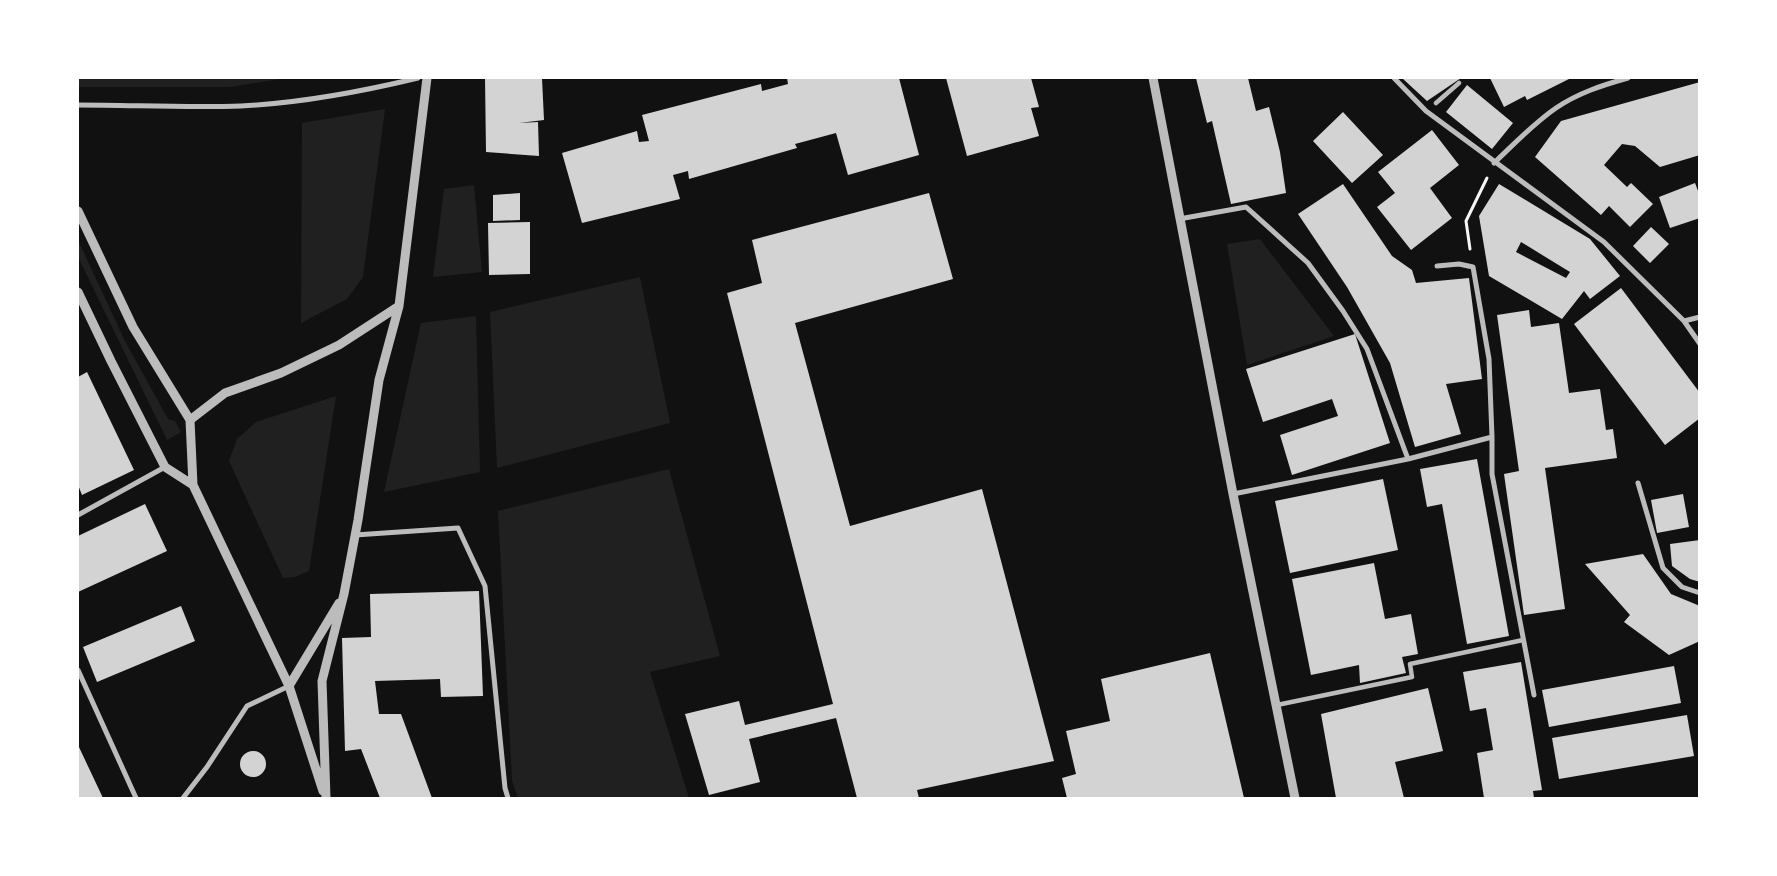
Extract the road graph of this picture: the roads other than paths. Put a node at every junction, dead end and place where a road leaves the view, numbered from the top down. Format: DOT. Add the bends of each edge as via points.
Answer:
graph roads {
  1 [pos="418,78"];
  2 [pos="427,78"];
  3 [pos="1152,78"];
  4 [pos="1394,78"];
  5 [pos="1628,78"];
  6 [pos="1459,83"];
  7 [pos="1436,103"];
  8 [pos="78,105"];
  9 [pos="1494,163"];
  10 [pos="78,211"];
  11 [pos="1179,219"];
  12 [pos="1437,266"];
  13 [pos="78,292"];
  14 [pos="399,306"];
  15 [pos="1700,317"];
  16 [pos="1684,321"];
  17 [pos="1700,344"];
  18 [pos="190,420"];
  19 [pos="1492,437"];
  20 [pos="1408,459"];
  21 [pos="166,467"];
  22 [pos="1638,483"];
  23 [pos="193,485"];
  24 [pos="1233,494"];
  25 [pos="78,515"];
  26 [pos="355,535"];
  27 [pos="1700,593"];
  28 [pos="344,594"];
  29 [pos="1523,640"];
  30 [pos="78,670"];
  31 [pos="289,686"];
  32 [pos="1534,695"];
  33 [pos="1274,706"];
  34 [pos="136,798"];
  35 [pos="183,798"];
  36 [pos="326,798"];
  37 [pos="508,798"];
  38 [pos="1294,798"];
  1 -- 8 [label="street" via="326,97 278,103 240,106"];
  2 -- 14 [label="street"];
  3 -- 11 [label="street"];
  4 -- 9 [label="street" via="1426,111"];
  5 -- 9 [label="street" via="1599,86 1557,108"];
  6 -- 7 [label="street"];
  9 -- 16 [label="street" via="1604,242"];
  10 -- 18 [label="street" via="134,327"];
  11 -- 20 [label="street" via="1246,207 1308,263 1367,349"];
  11 -- 24 [label="street"];
  12 -- 19 [label="street" via="1459,264 1473,267 1488,359"];
  13 -- 21 [label="street"];
  14 -- 18 [label="street" via="339,345 281,373 225,393"];
  14 -- 26 [label="street" via="379,380"];
  15 -- 16 [label="street"];
  16 -- 17 [label="street"];
  18 -- 23 [label="street"];
  19 -- 20 [label="street"];
  19 -- 29 [label="street" via="1492,474"];
  20 -- 24 [label="street"];
  21 -- 23 [label="street"];
  21 -- 25 [label="street"];
  22 -- 27 [label="street" via="1663,568 1682,587"];
  23 -- 31 [label="street"];
  24 -- 33 [label="street"];
  26 -- 28 [label="street"];
  26 -- 37 [label="street" via="458,528 485,586"];
  28 -- 31 [label="street"];
  28 -- 36 [label="street" via="322,681"];
  29 -- 32 [label="street"];
  29 -- 33 [label="street" via="1410,664 1412,677"];
  30 -- 34 [label="street"];
  31 -- 35 [label="street" via="247,706"];
  31 -- 36 [label="street"];
  33 -- 38 [label="street"];
}
